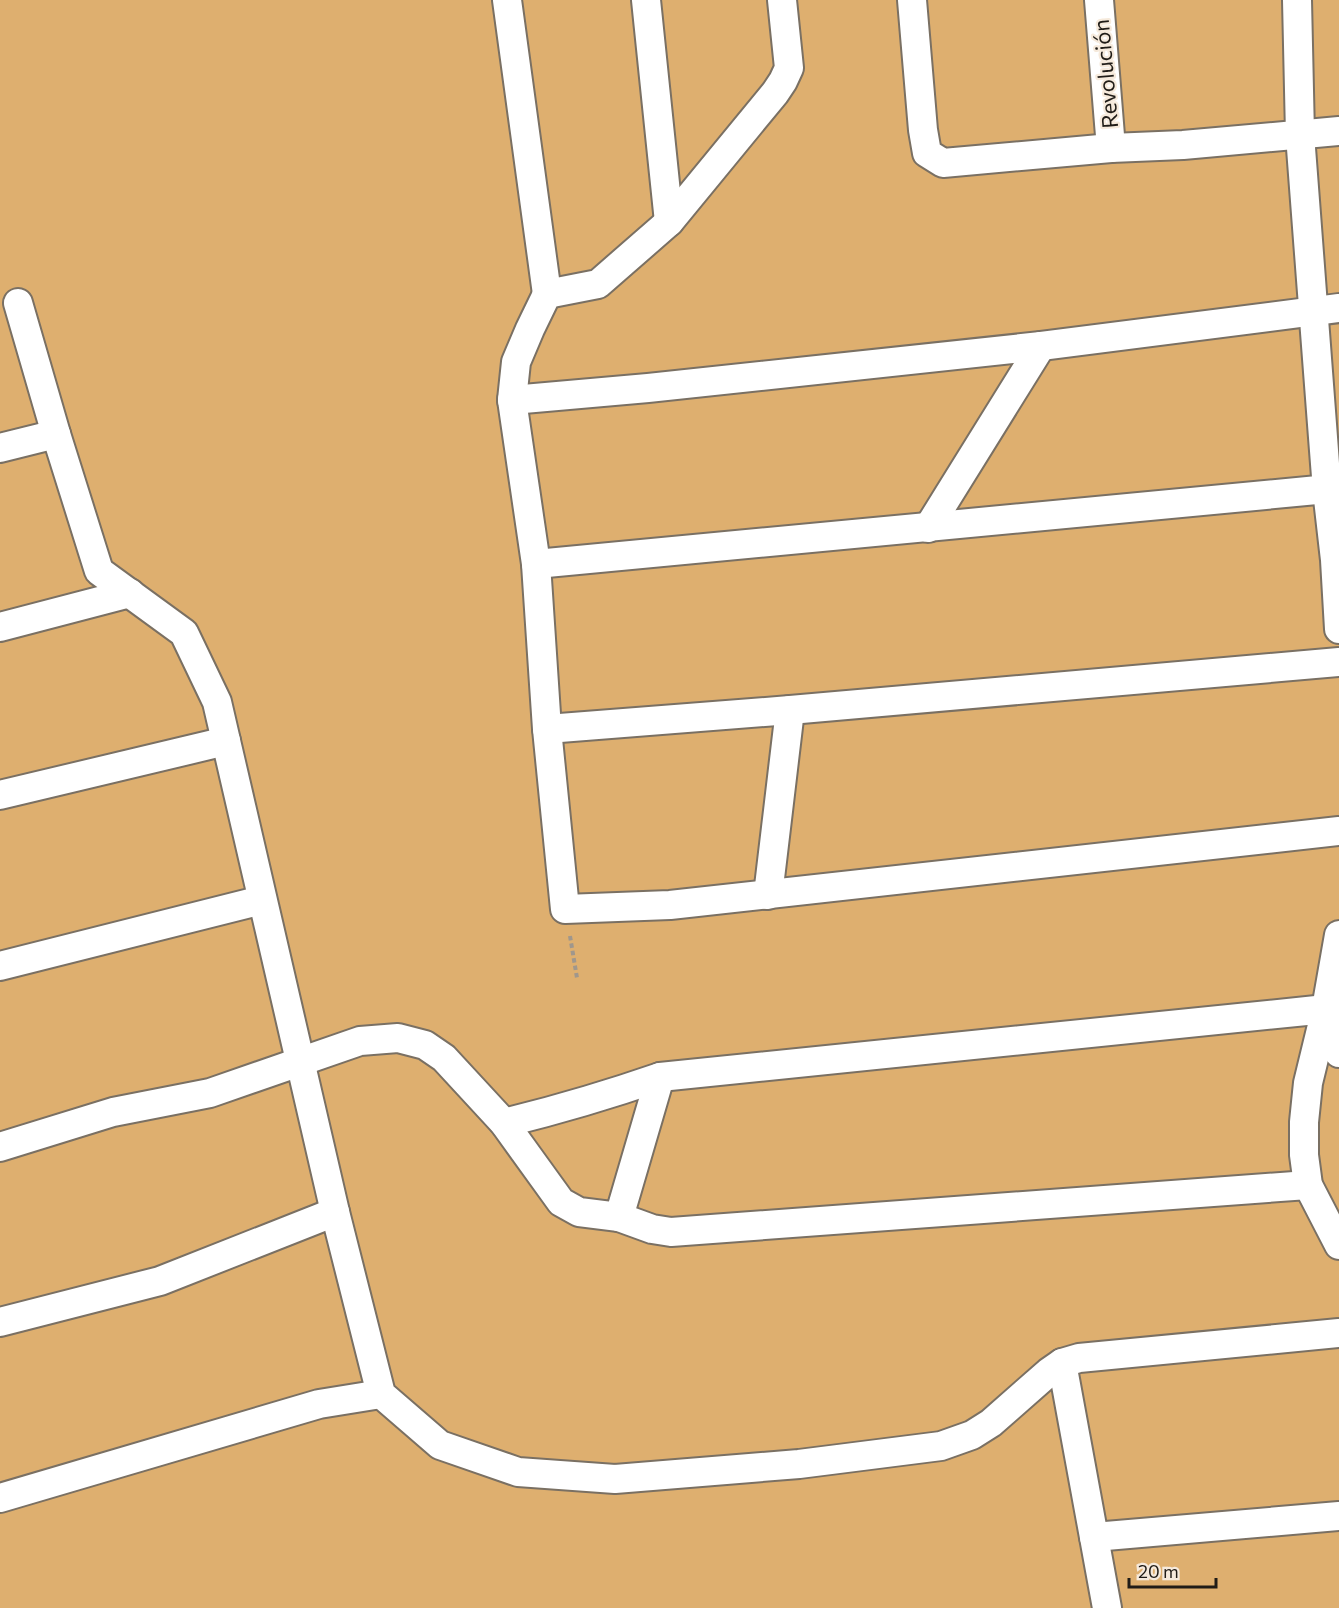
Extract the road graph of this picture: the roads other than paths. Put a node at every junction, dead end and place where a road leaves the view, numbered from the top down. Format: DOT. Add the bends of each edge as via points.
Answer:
graph roads {
  1 [pos="507,0"];
  2 [pos="646,0"];
  3 [pos="783,0"];
  4 [pos="912,0"];
  5 [pos="1099,0"];
  6 [pos="1297,0"];
  7 [pos="1339,131"];
  8 [pos="1300,135"];
  9 [pos="1111,148"];
  10 [pos="669,222"];
  11 [pos="547,294"];
  12 [pos="18,303"];
  13 [pos="1326,309"];
  14 [pos="1041,346"];
  15 [pos="512,400"];
  16 [pos="56,434"];
  17 [pos="0,448"];
  18 [pos="1333,489"];
  19 [pos="928,528"];
  20 [pos="1337,562"];
  21 [pos="536,564"];
  22 [pos="130,593"];
  23 [pos="0,627"];
  24 [pos="1339,629"];
  25 [pos="1339,662"];
  26 [pos="790,710"];
  27 [pos="547,729"];
  28 [pos="226,741"];
  29 [pos="0,795"];
  30 [pos="1339,831"];
  31 [pos="768,895"];
  32 [pos="262,900"];
  33 [pos="1339,936"];
  34 [pos="0,966"];
  35 [pos="1326,1009"];
  36 [pos="1339,1053"];
  37 [pos="300,1060"];
  38 [pos="660,1077"];
  39 [pos="504,1123"];
  40 [pos="0,1147"];
  41 [pos="1308,1185"];
  42 [pos="335,1212"];
  43 [pos="619,1217"];
  44 [pos="1339,1245"];
  45 [pos="0,1322"];
  46 [pos="1339,1333"];
  47 [pos="1062,1363"];
  48 [pos="381,1394"];
  49 [pos="0,1498"];
  50 [pos="1339,1516"];
  51 [pos="1094,1537"];
  52 [pos="1107,1608"];
  1 -- 11 [label="street"];
  2 -- 10 [label="street"];
  3 -- 10 [label="street" via="789,68 783,81"];
  4 -- 9 [label="street" via="927,153 943,163"];
  5 -- 9 [label="street, Revolución"];
  6 -- 8 [label="street"];
  7 -- 8 [label="street"];
  8 -- 9 [label="street"];
  8 -- 13 [label="street"];
  10 -- 11 [label="street" via="598,285"];
  11 -- 15 [label="street" via="516,362"];
  12 -- 16 [label="street"];
  13 -- 14 [label="street"];
  13 -- 18 [label="street"];
  14 -- 15 [label="street"];
  14 -- 19 [label="street"];
  15 -- 21 [label="street"];
  16 -- 17 [label="street"];
  16 -- 22 [label="street" via="99,571"];
  18 -- 19 [label="street"];
  18 -- 20 [label="street"];
  19 -- 21 [label="street"];
  20 -- 24 [label="street"];
  21 -- 27 [label="street"];
  22 -- 23 [label="street"];
  22 -- 28 [label="street" via="184,633 217,702"];
  25 -- 26 [label="street"];
  26 -- 27 [label="street"];
  26 -- 31 [label="street"];
  27 -- 31 [label="street" via="565,909 670,905"];
  28 -- 29 [label="street"];
  28 -- 32 [label="street"];
  30 -- 31 [label="street"];
  32 -- 34 [label="street"];
  32 -- 37 [label="street"];
  33 -- 35 [label="street"];
  35 -- 36 [label="street"];
  35 -- 38 [label="street"];
  35 -- 41 [label="street" via="1308,1083 1304,1122"];
  37 -- 39 [label="street" via="360,1041 398,1038 425,1045 444,1058"];
  37 -- 40 [label="street" via="210,1093 113,1112"];
  37 -- 42 [label="street"];
  38 -- 39 [label="street"];
  38 -- 43 [label="street"];
  39 -- 43 [label="street" via="561,1202 579,1212"];
  41 -- 43 [label="street" via="672,1232"];
  41 -- 44 [label="street"];
  42 -- 45 [label="street" via="160,1281"];
  42 -- 48 [label="street"];
  46 -- 47 [label="street" via="1079,1358"];
  47 -- 48 [label="street" via="992,1423 941,1446 799,1464 615,1479 518,1472 440,1445"];
  47 -- 51 [label="street"];
  48 -- 49 [label="street" via="319,1404"];
  50 -- 51 [label="street"];
  51 -- 52 [label="street"];
}
